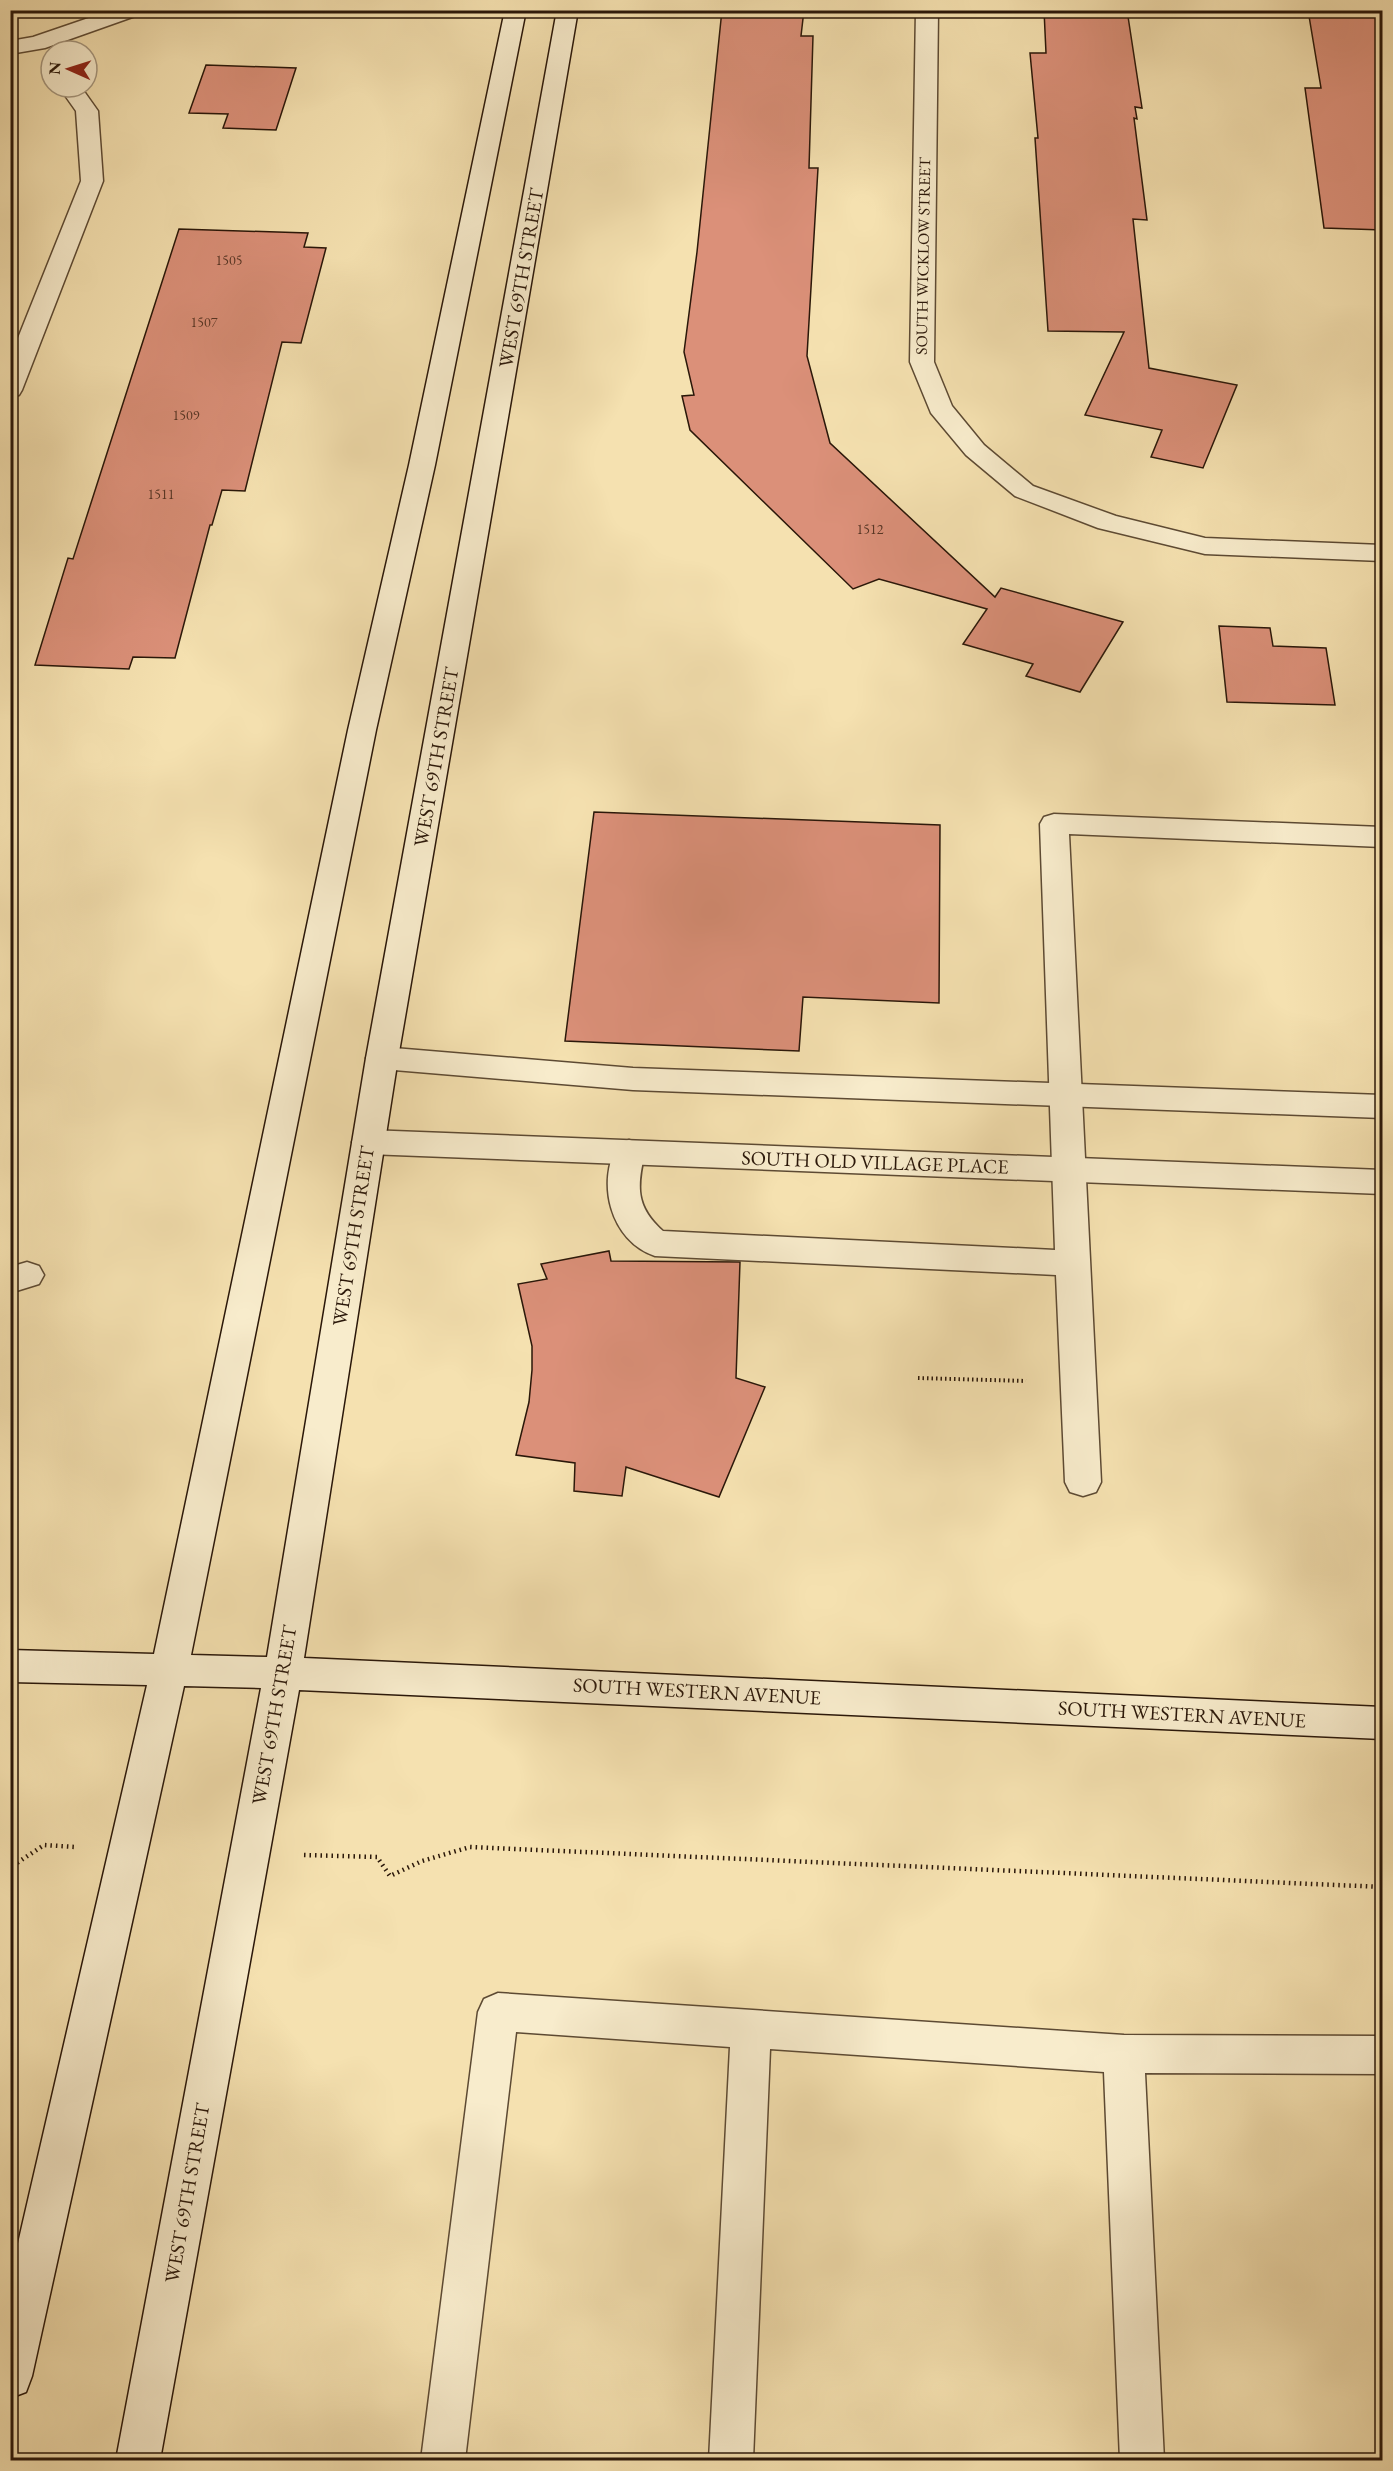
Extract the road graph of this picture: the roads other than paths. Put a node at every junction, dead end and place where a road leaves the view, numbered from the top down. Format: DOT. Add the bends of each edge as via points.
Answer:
graph roads {
  1 [pos="134,10"];
  2 [pos="516,10"];
  3 [pos="568,10"];
  4 [pos="927,10"];
  5 [pos="36,43"];
  6 [pos="39,47"];
  7 [pos="10,48"];
  8 [pos="78,99"];
  9 [pos="10,390"];
  10 [pos="1383,553"];
  11 [pos="1383,837"];
  12 [pos="382,1058"];
  13 [pos="1067,1095"];
  14 [pos="1383,1107"];
  15 [pos="368,1142"];
  16 [pos="629,1152"];
  17 [pos="1067,1170"];
  18 [pos="1383,1182"];
  19 [pos="1072,1263"];
  20 [pos="1083,1482"];
  21 [pos="10,1666"];
  22 [pos="169,1670"];
  23 [pos="283,1672"];
  24 [pos="1383,1723"];
  25 [pos="751,2028"];
  26 [pos="1124,2054"];
  27 [pos="1383,2055"];
  28 [pos="10,2376"];
  29 [pos="138,2460"];
  30 [pos="443,2460"];
  31 [pos="731,2460"];
  32 [pos="1142,2460"];
  1 -- 5 [label="main road"];
  2 -- 22 [label="main road" via="422,465 362,730"];
  3 -- 12 [label="main road, WEST 69TH STREET"];
  4 -- 10 [label="main road, SOUTH WICKLOW STREET" via="922,362 947,417 975,450 1024,492 1107,522 1205,546"];
  5 -- 6 [label="main road"];
  5 -- 7 [label="main road"];
  8 -- 9 [label="main road" via="87,111 92,181"];
  11 -- 13 [label="main road" via="1054,824"];
  12 -- 13 [label="main road" via="633,1079"];
  12 -- 15 [label="main road, WEST 69TH STREET"];
  13 -- 14 [label="main road"];
  13 -- 17 [label="main road"];
  15 -- 16 [label="main road, SOUTH OLD VILLAGE PLACE"];
  15 -- 23 [label="main road, WEST 69TH STREET"];
  16 -- 17 [label="main road, SOUTH OLD VILLAGE PLACE"];
  16 -- 19 [label="main road" via="622,1195 636,1227 656,1243"];
  17 -- 18 [label="main road, SOUTH OLD VILLAGE PLACE"];
  17 -- 19 [label="main road"];
  19 -- 20 [label="main road"];
  21 -- 22 [label="main road, SOUTH WESTERN AVENUE"];
  22 -- 23 [label="main road, SOUTH WESTERN AVENUE"];
  22 -- 28 [label="main road"];
  23 -- 24 [label="main road, SOUTH WESTERN AVENUE"];
  23 -- 29 [label="main road, WEST 69TH STREET"];
  25 -- 26 [label="main road"];
  25 -- 30 [label="main road" via="498,2012"];
  25 -- 31 [label="main road"];
  26 -- 27 [label="main road"];
  26 -- 32 [label="main road"];
}
